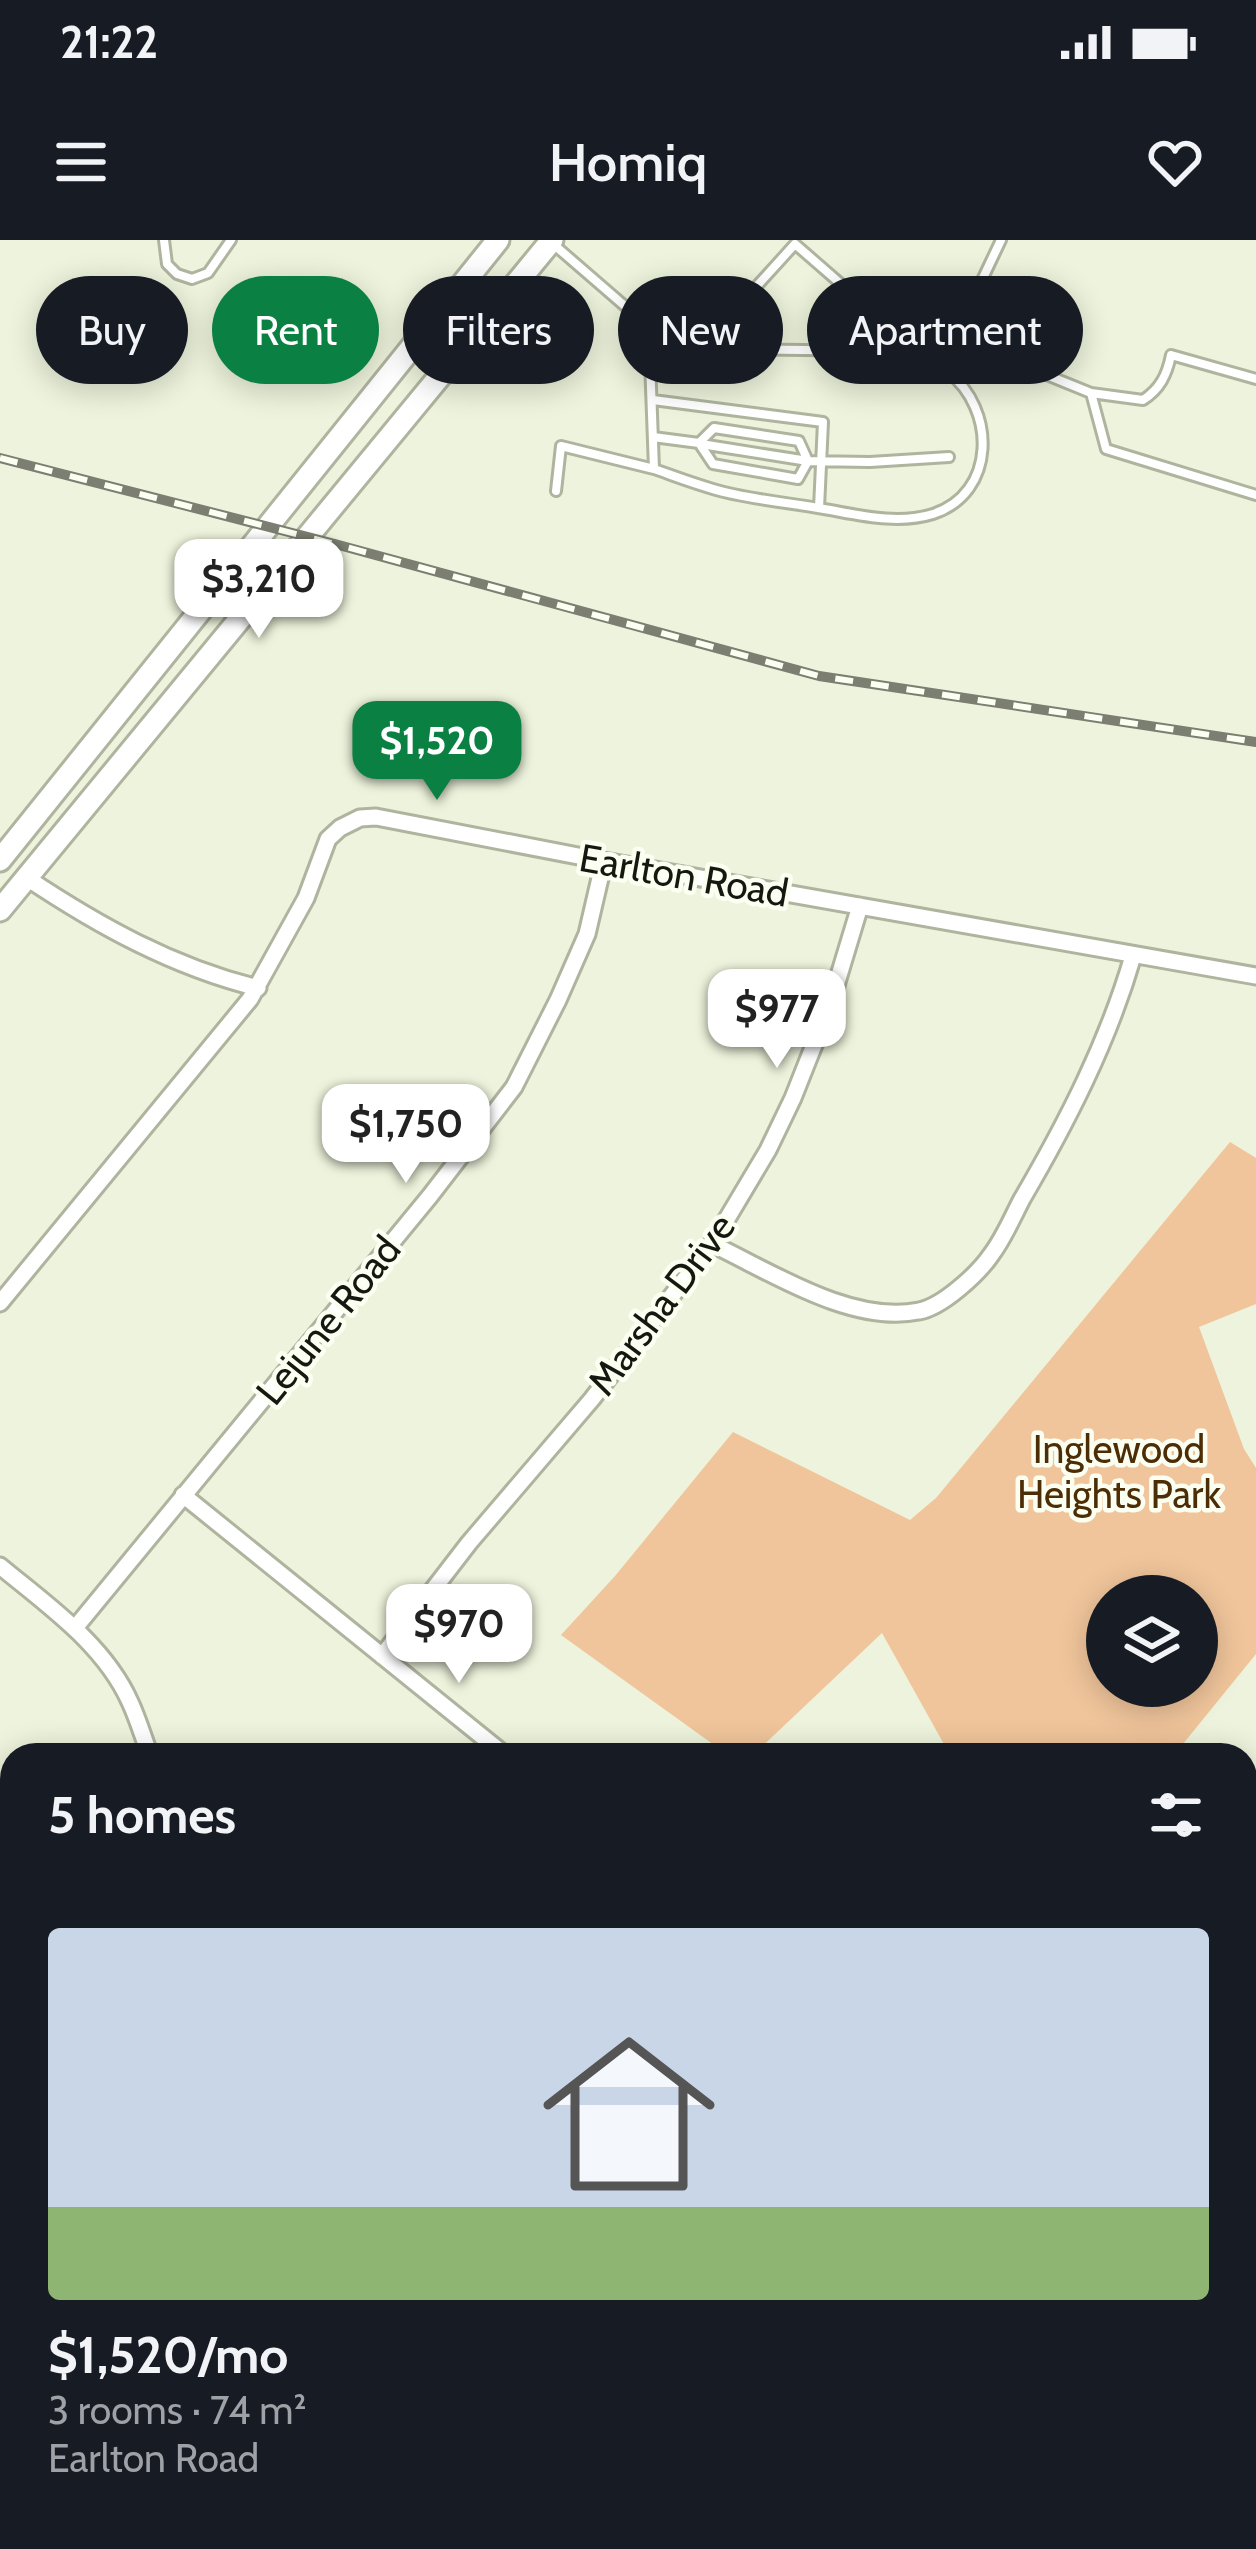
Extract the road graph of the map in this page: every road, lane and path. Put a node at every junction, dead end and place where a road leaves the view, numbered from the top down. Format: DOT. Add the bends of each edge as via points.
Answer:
graph roads {
  1 [pos="164,240"];
  2 [pos="231,240"];
  3 [pos="498,240"];
  4 [pos="549,240"];
  5 [pos="1001,240"];
  6 [pos="796,242"];
  7 [pos="766,276"];
  8 [pos="833,276"];
  9 [pos="984,276"];
  10 [pos="618,300"];
  11 [pos="783,350"];
  12 [pos="1256,379"];
  13 [pos="652,384"];
  14 [pos="1068,384"];
  15 [pos="1091,393"];
  16 [pos="653,400"];
  17 [pos="653,436"];
  18 [pos="699,443"];
  19 [pos="949,457"];
  20 [pos="808,461"];
  21 [pos="821,461"];
  22 [pos="654,469"];
  23 [pos="556,491"];
  24 [pos="1256,496"];
  25 [pos="819,508"];
  26 [pos="0,860"];
  27 [pos="604,861"];
  28 [pos="27,878"];
  29 [pos="860,906"];
  30 [pos="0,910"];
  31 [pos="1133,956"];
  32 [pos="1256,976"];
  33 [pos="258,988"];
  34 [pos="712,1244"];
  35 [pos="0,1303"];
  36 [pos="183,1495"];
  37 [pos="0,1566"];
  38 [pos="76,1628"];
  39 [pos="382,1655"];
  40 [pos="146,1743"];
  41 [pos="490,1743"];
  1 -- 2 [label="lane" via="167,264 192,279 208,273"];
  3 -- 26 [label="main road"];
  4 -- 10 [label="lane"];
  4 -- 28 [label="main road"];
  5 -- 9 [label="lane"];
  6 -- 7 [label="lane"];
  6 -- 8 [label="lane"];
  11 -- 25 [label="lane" via="912,356 947,371 982,424 981,460 946,508 885,518"];
  12 -- 15 [label="lane" via="1172,355 1164,380 1143,400"];
  13 -- 16 [label="lane"];
  14 -- 15 [label="lane"];
  15 -- 24 [label="lane" via="1106,449"];
  16 -- 17 [label="lane"];
  16 -- 21 [label="lane" via="823,422"];
  17 -- 18 [label="lane"];
  17 -- 22 [label="lane"];
  18 -- 20 [label="lane"];
  18 -- 20 [label="lane" via="714,428 800,441"];
  18 -- 20 [label="lane" via="713,464 799,479"];
  19 -- 21 [label="lane"];
  20 -- 21 [label="lane"];
  21 -- 25 [label="lane"];
  22 -- 23 [label="lane" via="561,446"];
  22 -- 25 [label="lane" via="724,492"];
  27 -- 29 [label="street, Earlton Road"];
  27 -- 33 [label="street, Earlton Road" via="360,818 328,838"];
  27 -- 36 [label="street, Lejune Road" via="586,934 514,1087"];
  28 -- 30 [label="main road"];
  28 -- 33 [label="street" via="149,950"];
  29 -- 31 [label="street, Earlton Road"];
  29 -- 34 [label="street, Marsha Drive" via="793,1098"];
  31 -- 32 [label="street, Earlton Road"];
  31 -- 34 [label="street" via="1070,1116 993,1253 956,1290 924,1311 872,1312"];
  33 -- 35 [label="street, Earlton Road"];
  34 -- 39 [label="street, Marsha Drive"];
  36 -- 38 [label="street, Lejune Road"];
  36 -- 39 [label="street"];
  37 -- 38 [label="street"];
  38 -- 40 [label="street" via="112,1670"];
  39 -- 41 [label="street"];
}
